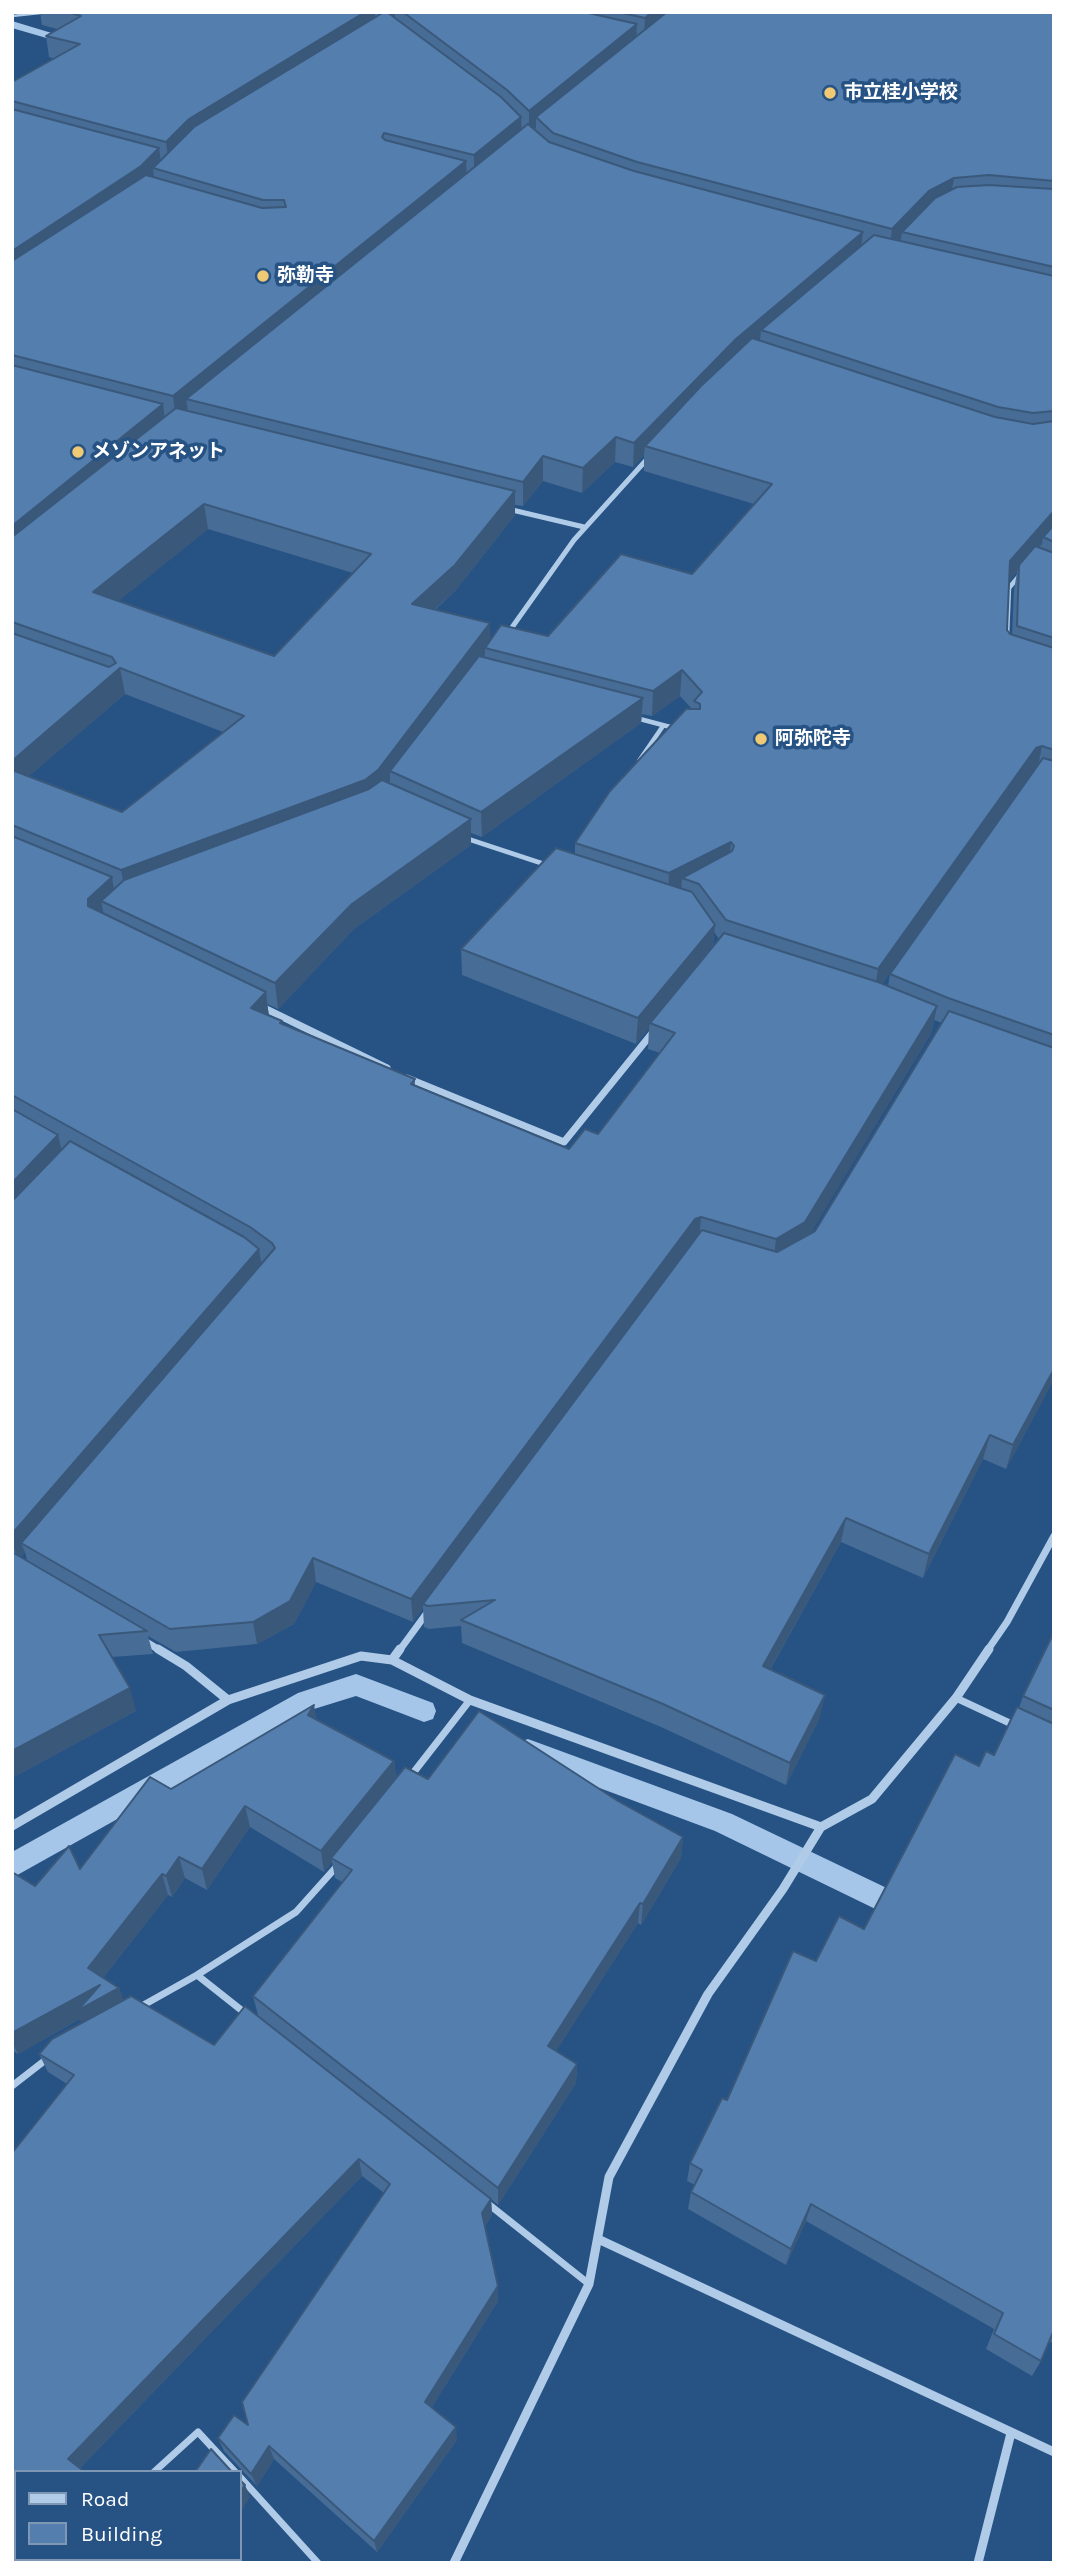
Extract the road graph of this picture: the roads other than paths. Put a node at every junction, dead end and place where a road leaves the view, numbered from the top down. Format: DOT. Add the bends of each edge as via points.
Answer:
graph roads {
  1 [pos="50,12"];
  2 [pos="12,16"];
  3 [pos="656,449"];
  4 [pos="505,508"];
  5 [pos="584,527"];
  6 [pos="1023,573"];
  7 [pos="1007,641"];
  8 [pos="501,642"];
  9 [pos="625,715"];
  10 [pos="663,726"];
  11 [pos="683,730"];
  12 [pos="633,770"];
  13 [pos="452,832"];
  14 [pos="558,869"];
  15 [pos="246,999"];
  16 [pos="659,1025"];
  17 [pos="391,1070"];
  18 [pos="404,1076"];
  19 [pos="1054,1536"];
  20 [pos="433,1604"];
  21 [pos="139,1637"];
  22 [pos="392,1660"];
  23 [pos="956,1698"];
  24 [pos="228,1700"];
  25 [pos="470,1700"];
  26 [pos="1029,1732"];
  27 [pos="407,1781"];
  28 [pos="12,1826"];
  29 [pos="821,1827"];
  30 [pos="345,1856"];
  31 [pos="197,1975"];
  32 [pos="136,2009"];
  33 [pos="251,2018"];
  34 [pos="50,2057"];
  35 [pos="12,2086"];
  36 [pos="480,2198"];
  37 [pos="598,2239"];
  38 [pos="589,2284"];
  39 [pos="1011,2433"];
  40 [pos="1054,2452"];
  41 [pos="156,2470"];
  42 [pos="233,2470"];
  43 [pos="242,2479"];
  44 [pos="318,2563"];
  45 [pos="454,2563"];
  46 [pos="978,2563"];
  1 -- 2 [label="lane"];
  3 -- 5 [label="street"];
  4 -- 5 [label="street"];
  5 -- 8 [label="street"];
  6 -- 7 [label="lane" via="1009,588"];
  9 -- 10 [label="lane"];
  10 -- 11 [label="lane"];
  10 -- 12 [label="lane"];
  13 -- 14 [label="street"];
  15 -- 17 [label="street"];
  16 -- 18 [label="street" via="564,1142"];
  19 -- 23 [label="street" via="1007,1622"];
  20 -- 22 [label="street"];
  21 -- 24 [label="street"];
  22 -- 24 [label="street" via="360,1656"];
  22 -- 25 [label="street"];
  23 -- 26 [label="lane"];
  23 -- 29 [label="street" via="872,1799"];
  24 -- 28 [label="street"];
  25 -- 27 [label="lane"];
  25 -- 29 [label="street"];
  29 -- 37 [label="street" via="708,1994 615,2165"];
  30 -- 31 [label="lane" via="296,1912"];
  31 -- 32 [label="lane"];
  31 -- 33 [label="lane"];
  34 -- 35 [label="lane"];
  36 -- 38 [label="lane"];
  37 -- 38 [label="street"];
  37 -- 39 [label="street"];
  38 -- 45 [label="street"];
  39 -- 40 [label="street"];
  39 -- 46 [label="street"];
  41 -- 42 [label="lane" via="198,2432"];
  43 -- 44 [label="lane"];
}
